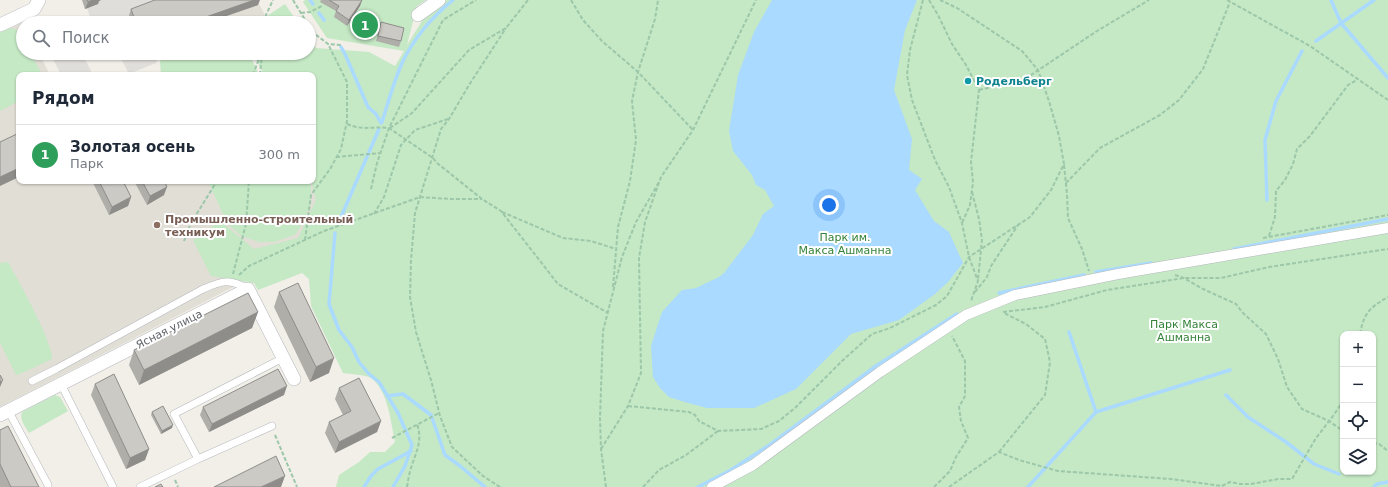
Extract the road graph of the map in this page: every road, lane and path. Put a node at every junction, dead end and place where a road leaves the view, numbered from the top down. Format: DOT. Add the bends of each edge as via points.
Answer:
graph roads {
  1 [pos="39,0"];
  2 [pos="273,0"];
  3 [pos="293,0"];
  4 [pos="439,0"];
  5 [pos="476,0"];
  6 [pos="528,0"];
  7 [pos="572,0"];
  8 [pos="658,0"];
  9 [pos="756,0"];
  10 [pos="923,0"];
  11 [pos="929,0"];
  12 [pos="940,0"];
  13 [pos="1149,0"];
  14 [pos="1227,0"];
  15 [pos="1230,2"];
  16 [pos="322,6"];
  17 [pos="301,13"];
  18 [pos="418,15"];
  19 [pos="19,16"];
  20 [pos="266,16"];
  21 [pos="303,16"];
  22 [pos="16,17"];
  23 [pos="0,25"];
  24 [pos="506,28"];
  25 [pos="316,35"];
  26 [pos="328,44"];
  27 [pos="340,45"];
  28 [pos="259,60"];
  29 [pos="261,60"];
  30 [pos="1038,70"];
  31 [pos="254,72"];
  32 [pos="260,72"];
  33 [pos="638,72"];
  34 [pos="1358,79"];
  35 [pos="979,90"];
  36 [pos="1388,100"];
  37 [pos="450,119"];
  38 [pos="347,124"];
  39 [pos="389,128"];
  40 [pos="693,130"];
  41 [pos="406,140"];
  42 [pos="381,153"];
  43 [pos="336,157"];
  44 [pos="432,158"];
  45 [pos="1064,164"];
  46 [pos="662,177"];
  47 [pos="1066,183"];
  48 [pos="215,184"];
  49 [pos="249,184"];
  50 [pos="371,189"];
  51 [pos="972,190"];
  52 [pos="420,197"];
  53 [pos="482,199"];
  54 [pos="501,211"];
  55 [pos="374,214"];
  56 [pos="962,223"];
  57 [pos="1020,224"];
  58 [pos="1388,228"];
  59 [pos="1269,236"];
  60 [pos="305,240"];
  61 [pos="184,241"];
  62 [pos="616,249"];
  63 [pos="981,249"];
  64 [pos="1388,249"];
  65 [pos="969,257"];
  66 [pos="1171,273"];
  67 [pos="1184,278"];
  68 [pos="1092,280"];
  69 [pos="978,281"];
  70 [pos="231,282"];
  71 [pos="248,289"];
  72 [pos="974,292"];
  73 [pos="613,294"];
  74 [pos="1388,297"];
  75 [pos="608,313"];
  76 [pos="966,315"];
  77 [pos="1360,331"];
  78 [pos="283,358"];
  79 [pos="294,378"];
  80 [pos="32,381"];
  81 [pos="60,384"];
  82 [pos="1341,403"];
  83 [pos="628,406"];
  84 [pos="4,413"];
  85 [pos="439,413"];
  86 [pos="1329,421"];
  87 [pos="417,424"];
  88 [pos="272,426"];
  89 [pos="1340,429"];
  90 [pos="718,431"];
  91 [pos="392,438"];
  92 [pos="1376,444"];
  93 [pos="601,449"];
  94 [pos="1388,451"];
  95 [pos="999,452"];
  96 [pos="198,459"];
  97 [pos="48,485"];
  98 [pos="113,487"];
  99 [pos="140,487"];
  100 [pos="297,487"];
  101 [pos="407,487"];
  102 [pos="500,487"];
  103 [pos="606,487"];
  104 [pos="643,487"];
  105 [pos="712,487"];
  106 [pos="934,487"];
  107 [pos="949,487"];
  108 [pos="1222,487"];
  1 -- 19 [label="street" via="34,9"];
  2 -- 20 [label="path"];
  3 -- 17 [label="path"];
  4 -- 18 [label="street"];
  5 -- 39 [label="path" via="443,20"];
  6 -- 24 [label="path"];
  7 -- 33 [label="path" via="583,20 602,41"];
  8 -- 33 [label="path" via="655,19"];
  9 -- 40 [label="path"];
  10 -- 56 [label="path" via="910,50 907,75 912,100"];
  11 -- 35 [label="path"];
  12 -- 30 [label="path" via="958,8 1022,51"];
  13 -- 30 [label="path" via="1096,30"];
  14 -- 15 [label="path"];
  15 -- 34 [label="path" via="1310,46"];
  15 -- 47 [label="path" via="1202,69 1179,100 1160,115 1100,148"];
  16 -- 17 [label="path"];
  17 -- 21 [label="path"];
  22 -- 23 [label="street"];
  24 -- 37 [label="path"];
  24 -- 39 [label="path" via="469,50 412,113"];
  25 -- 26 [label="path"];
  26 -- 27 [label="path"];
  26 -- 38 [label="path" via="347,82"];
  28 -- 31 [label="path"];
  29 -- 32 [label="path"];
  30 -- 35 [label="path" via="1025,79"];
  30 -- 45 [label="path" via="1049,101"];
  33 -- 40 [label="path"];
  33 -- 62 [label="path" via="632,101 636,140 630,180 618,227"];
  34 -- 36 [label="path"];
  34 -- 59 [label="path" via="1348,85 1310,136 1297,149 1285,180 1276,191 1275,217"];
  35 -- 51 [label="path" via="971,162"];
  37 -- 41 [label="path" via="415,130"];
  37 -- 44 [label="path" via="442,129"];
  38 -- 39 [label="path" via="364,129"];
  38 -- 43 [label="path"];
  39 -- 41 [label="path"];
  39 -- 42 [label="path"];
  40 -- 46 [label="path"];
  41 -- 44 [label="path"];
  41 -- 55 [label="path" via="401,145 384,197"];
  42 -- 43 [label="path"];
  42 -- 50 [label="path"];
  43 -- 60 [label="path" via="310,196"];
  44 -- 52 [label="path"];
  44 -- 53 [label="path"];
  45 -- 47 [label="path"];
  45 -- 57 [label="path" via="1051,190 1030,217"];
  46 -- 73 [label="path" via="636,222 622,257"];
  46 -- 83 [label="path" via="645,222 639,258 641,373"];
  47 -- 68 [label="path" via="1068,218"];
  48 -- 61 [label="path" via="191,223"];
  49 -- 70 [label="path" via="246,224"];
  51 -- 56 [label="path" via="970,205"];
  51 -- 63 [label="path" via="979,219"];
  52 -- 53 [label="path"];
  52 -- 55 [label="path"];
  52 -- 85 [label="path" via="415,213 410,297 416,332"];
  53 -- 54 [label="path"];
  54 -- 62 [label="path" via="563,238 591,241"];
  54 -- 75 [label="path" via="558,284"];
  55 -- 60 [label="path"];
  56 -- 65 [label="path"];
  57 -- 63 [label="path"];
  57 -- 72 [label="path" via="991,266 987,277"];
  58 -- 68 [label="street"];
  60 -- 70 [label="path" via="249,266"];
  62 -- 73 [label="path"];
  63 -- 65 [label="path"];
  63 -- 69 [label="path"];
  64 -- 67 [label="path" via="1269,267 1221,278"];
  65 -- 69 [label="path"];
  65 -- 90 [label="path" via="947,296 936,305 872,334 779,421 761,428"];
  66 -- 67 [label="path"];
  67 -- 86 [label="path" via="1236,304 1266,334 1288,387 1302,409"];
  67 -- 95 [label="path" via="1107,290 1045,307 1003,312 1026,324 1045,339 1050,362 1045,395"];
  68 -- 76 [label="street" via="1015,295"];
  69 -- 72 [label="path"];
  70 -- 71 [label="lane"];
  70 -- 80 [label="lane" via="218,283 203,289"];
  71 -- 78 [label="street"];
  71 -- 81 [label="street, Ясная улица"];
  72 -- 76 [label="path"];
  73 -- 75 [label="path"];
  74 -- 77 [label="path" via="1371,308 1361,323"];
  75 -- 93 [label="path" via="603,330"];
  76 -- 105 [label="street" via="880,372 753,465"];
  76 -- 106 [label="path" via="952,335 965,361 966,396 959,407 968,438 950,471"];
  78 -- 79 [label="street"];
  78 -- 96 [label="lane" via="174,414"];
  81 -- 84 [label="street, Ясная улица"];
  81 -- 98 [label="lane"];
  82 -- 86 [label="path"];
  83 -- 90 [label="path" via="689,412 699,421"];
  83 -- 93 [label="path"];
  84 -- 97 [label="lane"];
  85 -- 87 [label="path"];
  85 -- 102 [label="path" via="452,447 483,476"];
  86 -- 89 [label="path"];
  86 -- 108 [label="path" via="1292,479 1278,478 1251,484 1230,482"];
  87 -- 91 [label="path"];
  87 -- 101 [label="path" via="420,433 418,448"];
  88 -- 96 [label="lane"];
  88 -- 100 [label="path"];
  90 -- 104 [label="path" via="686,455 659,470"];
  92 -- 94 [label="path"];
  93 -- 103 [label="path"];
  95 -- 107 [label="path"];
  95 -- 108 [label="path" via="1058,471 1171,479"];
  96 -- 99 [label="lane"];
}
